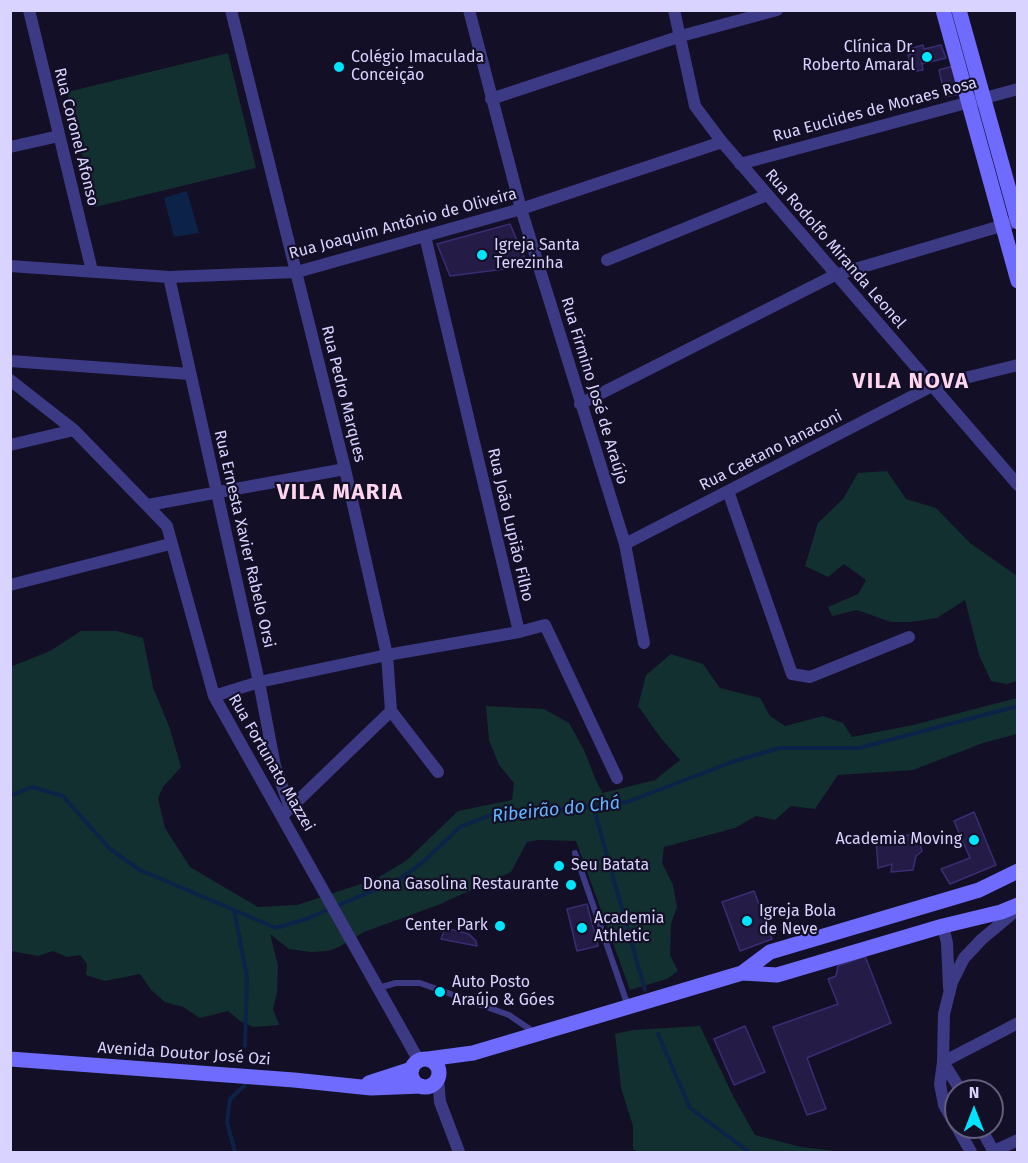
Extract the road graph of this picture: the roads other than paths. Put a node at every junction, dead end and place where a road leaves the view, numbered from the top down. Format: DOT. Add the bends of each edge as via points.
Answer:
graph roads {
  1 [pos="29,10"];
  2 [pos="231,10"];
  3 [pos="469,10"];
  4 [pos="674,10"];
  5 [pos="777,10"];
  6 [pos="943,10"];
  7 [pos="959,10"];
  8 [pos="681,36"];
  9 [pos="1017,89"];
  10 [pos="491,99"];
  11 [pos="976,100"];
  12 [pos="59,136"];
  13 [pos="722,142"];
  14 [pos="10,147"];
  15 [pos="740,164"];
  16 [pos="767,195"];
  17 [pos="521,209"];
  18 [pos="1014,222"];
  19 [pos="425,236"];
  20 [pos="607,260"];
  21 [pos="10,266"];
  22 [pos="92,272"];
  23 [pos="297,272"];
  24 [pos="835,275"];
  25 [pos="169,277"];
  26 [pos="1017,281"];
  27 [pos="10,361"];
  28 [pos="1017,365"];
  29 [pos="189,374"];
  30 [pos="10,380"];
  31 [pos="932,386"];
  32 [pos="580,404"];
  33 [pos="74,430"];
  34 [pos="10,445"];
  35 [pos="345,469"];
  36 [pos="1017,485"];
  37 [pos="728,491"];
  38 [pos="217,493"];
  39 [pos="148,505"];
  40 [pos="171,544"];
  41 [pos="624,544"];
  42 [pos="10,585"];
  43 [pos="519,632"];
  44 [pos="909,637"];
  45 [pos="644,643"];
  46 [pos="387,655"];
  47 [pos="259,682"];
  48 [pos="214,696"];
  49 [pos="391,711"];
  50 [pos="438,772"];
  51 [pos="617,778"];
  52 [pos="286,812"];
  53 [pos="575,853"];
  54 [pos="1017,871"];
  55 [pos="1017,907"];
  56 [pos="943,926"];
  57 [pos="742,973"];
  58 [pos="378,988"];
  59 [pos="949,995"];
  60 [pos="628,1007"];
  61 [pos="1017,1023"];
  62 [pos="537,1034"];
  63 [pos="473,1053"];
  64 [pos="10,1059"];
  65 [pos="943,1062"];
  66 [pos="420,1063"];
  67 [pos="439,1077"];
  68 [pos="954,1079"];
  69 [pos="355,1085"];
  70 [pos="422,1086"];
  71 [pos="440,1102"];
  72 [pos="944,1102"];
  73 [pos="964,1139"];
  74 [pos="1017,1140"];
  75 [pos="459,1152"];
  76 [pos="971,1152"];
  77 [pos="993,1152"];
  1 -- 12 [label="street, Rua Coronel Afonso"];
  2 -- 23 [label="street, Rua Pedro Marques"];
  3 -- 10 [label="street, Rua Firmino José de Araújo"];
  4 -- 8 [label="street, Rua Rodolfo Miranda Leonel"];
  5 -- 8 [label="street"];
  6 -- 11 [label="main road"];
  7 -- 11 [label="main road"];
  8 -- 10 [label="street"];
  8 -- 13 [label="street, Rua Rodolfo Miranda Leonel" via="694,106"];
  9 -- 11 [label="street, Rua Euclides de Moraes Rosa"];
  10 -- 17 [label="street, Rua Firmino José de Araújo"];
  11 -- 15 [label="street, Rua Euclides de Moraes Rosa"];
  11 -- 18 [label="main road"];
  12 -- 14 [label="street"];
  12 -- 22 [label="street, Rua Coronel Afonso"];
  13 -- 15 [label="street, Rua Rodolfo Miranda Leonel"];
  13 -- 17 [label="street, Rua Joaquim Antônio de Oliveira"];
  15 -- 16 [label="street, Rua Rodolfo Miranda Leonel"];
  16 -- 20 [label="street"];
  16 -- 24 [label="street, Rua Rodolfo Miranda Leonel"];
  17 -- 19 [label="street, Rua Joaquim Antônio de Oliveira"];
  17 -- 32 [label="street, Rua Firmino José de Araújo"];
  18 -- 24 [label="street"];
  18 -- 26 [label="main road"];
  19 -- 23 [label="street, Rua Joaquim Antônio de Oliveira"];
  19 -- 43 [label="street, Rua João Lupião Filho"];
  21 -- 22 [label="street, Rua Joaquim Antônio de Oliveira"];
  22 -- 25 [label="street, Rua Joaquim Antônio de Oliveira"];
  23 -- 25 [label="street, Rua Joaquim Antônio de Oliveira"];
  23 -- 35 [label="street, Rua Pedro Marques"];
  24 -- 31 [label="street, Rua Rodolfo Miranda Leonel"];
  24 -- 32 [label="street"];
  25 -- 29 [label="street, Rua Ernesta Xavier Rabelo Orsi"];
  27 -- 29 [label="street"];
  28 -- 31 [label="street, Rua Caetano Ianaconi"];
  29 -- 38 [label="street, Rua Ernesta Xavier Rabelo Orsi"];
  30 -- 33 [label="street, Rua Fortunato Mazzei"];
  31 -- 36 [label="street, Rua Rodolfo Miranda Leonel"];
  31 -- 37 [label="street, Rua Caetano Ianaconi"];
  32 -- 41 [label="street, Rua Firmino José de Araújo"];
  33 -- 34 [label="street"];
  33 -- 39 [label="street, Rua Fortunato Mazzei"];
  35 -- 38 [label="street"];
  35 -- 46 [label="street, Rua Pedro Marques"];
  37 -- 41 [label="street, Rua Caetano Ianaconi"];
  37 -- 44 [label="street" via="792,674 810,677"];
  38 -- 39 [label="street"];
  38 -- 47 [label="street, Rua Ernesta Xavier Rabelo Orsi"];
  39 -- 40 [label="street, Rua Fortunato Mazzei" via="167,526"];
  40 -- 42 [label="street"];
  40 -- 48 [label="street, Rua Fortunato Mazzei"];
  41 -- 45 [label="street, Rua Firmino José de Araújo"];
  43 -- 46 [label="street"];
  43 -- 51 [label="street" via="545,625"];
  46 -- 47 [label="street"];
  46 -- 49 [label="street, Rua Pedro Marques"];
  47 -- 48 [label="street"];
  47 -- 52 [label="street, Rua Ernesta Xavier Rabelo Orsi"];
  48 -- 52 [label="street, Rua Fortunato Mazzei"];
  49 -- 50 [label="street"];
  49 -- 52 [label="street"];
  52 -- 58 [label="street, Rua Fortunato Mazzei"];
  53 -- 60 [label="lane"];
  54 -- 57 [label="main road" via="979,890 770,952"];
  55 -- 56 [label="main road"];
  55 -- 59 [label="street" via="964,958"];
  56 -- 57 [label="main road" via="777,975"];
  56 -- 59 [label="street"];
  57 -- 60 [label="main road"];
  58 -- 62 [label="lane" via="420,983 509,1015"];
  58 -- 66 [label="street, Rua Fortunato Mazzei"];
  59 -- 65 [label="street" via="944,1014"];
  60 -- 62 [label="main road"];
  61 -- 65 [label="street"];
  62 -- 63 [label="main road"];
  63 -- 66 [label="main road"];
  63 -- 67 [label="main road"];
  64 -- 69 [label="main road, Avenida Doutor José Ozi"];
  65 -- 68 [label="street"];
  65 -- 72 [label="street" via="940,1084"];
  66 -- 67 [label="main road" via="437,1066"];
  66 -- 69 [label="main road" via="382,1080"];
  66 -- 70 [label="main road" via="413,1078"];
  67 -- 70 [label="main road" via="432,1085"];
  67 -- 71 [label="street"];
  69 -- 70 [label="main road, Avenida Doutor José Ozi"];
  70 -- 71 [label="street"];
  71 -- 75 [label="street"];
  73 -- 76 [label="street"];
  74 -- 77 [label="street"];
}
